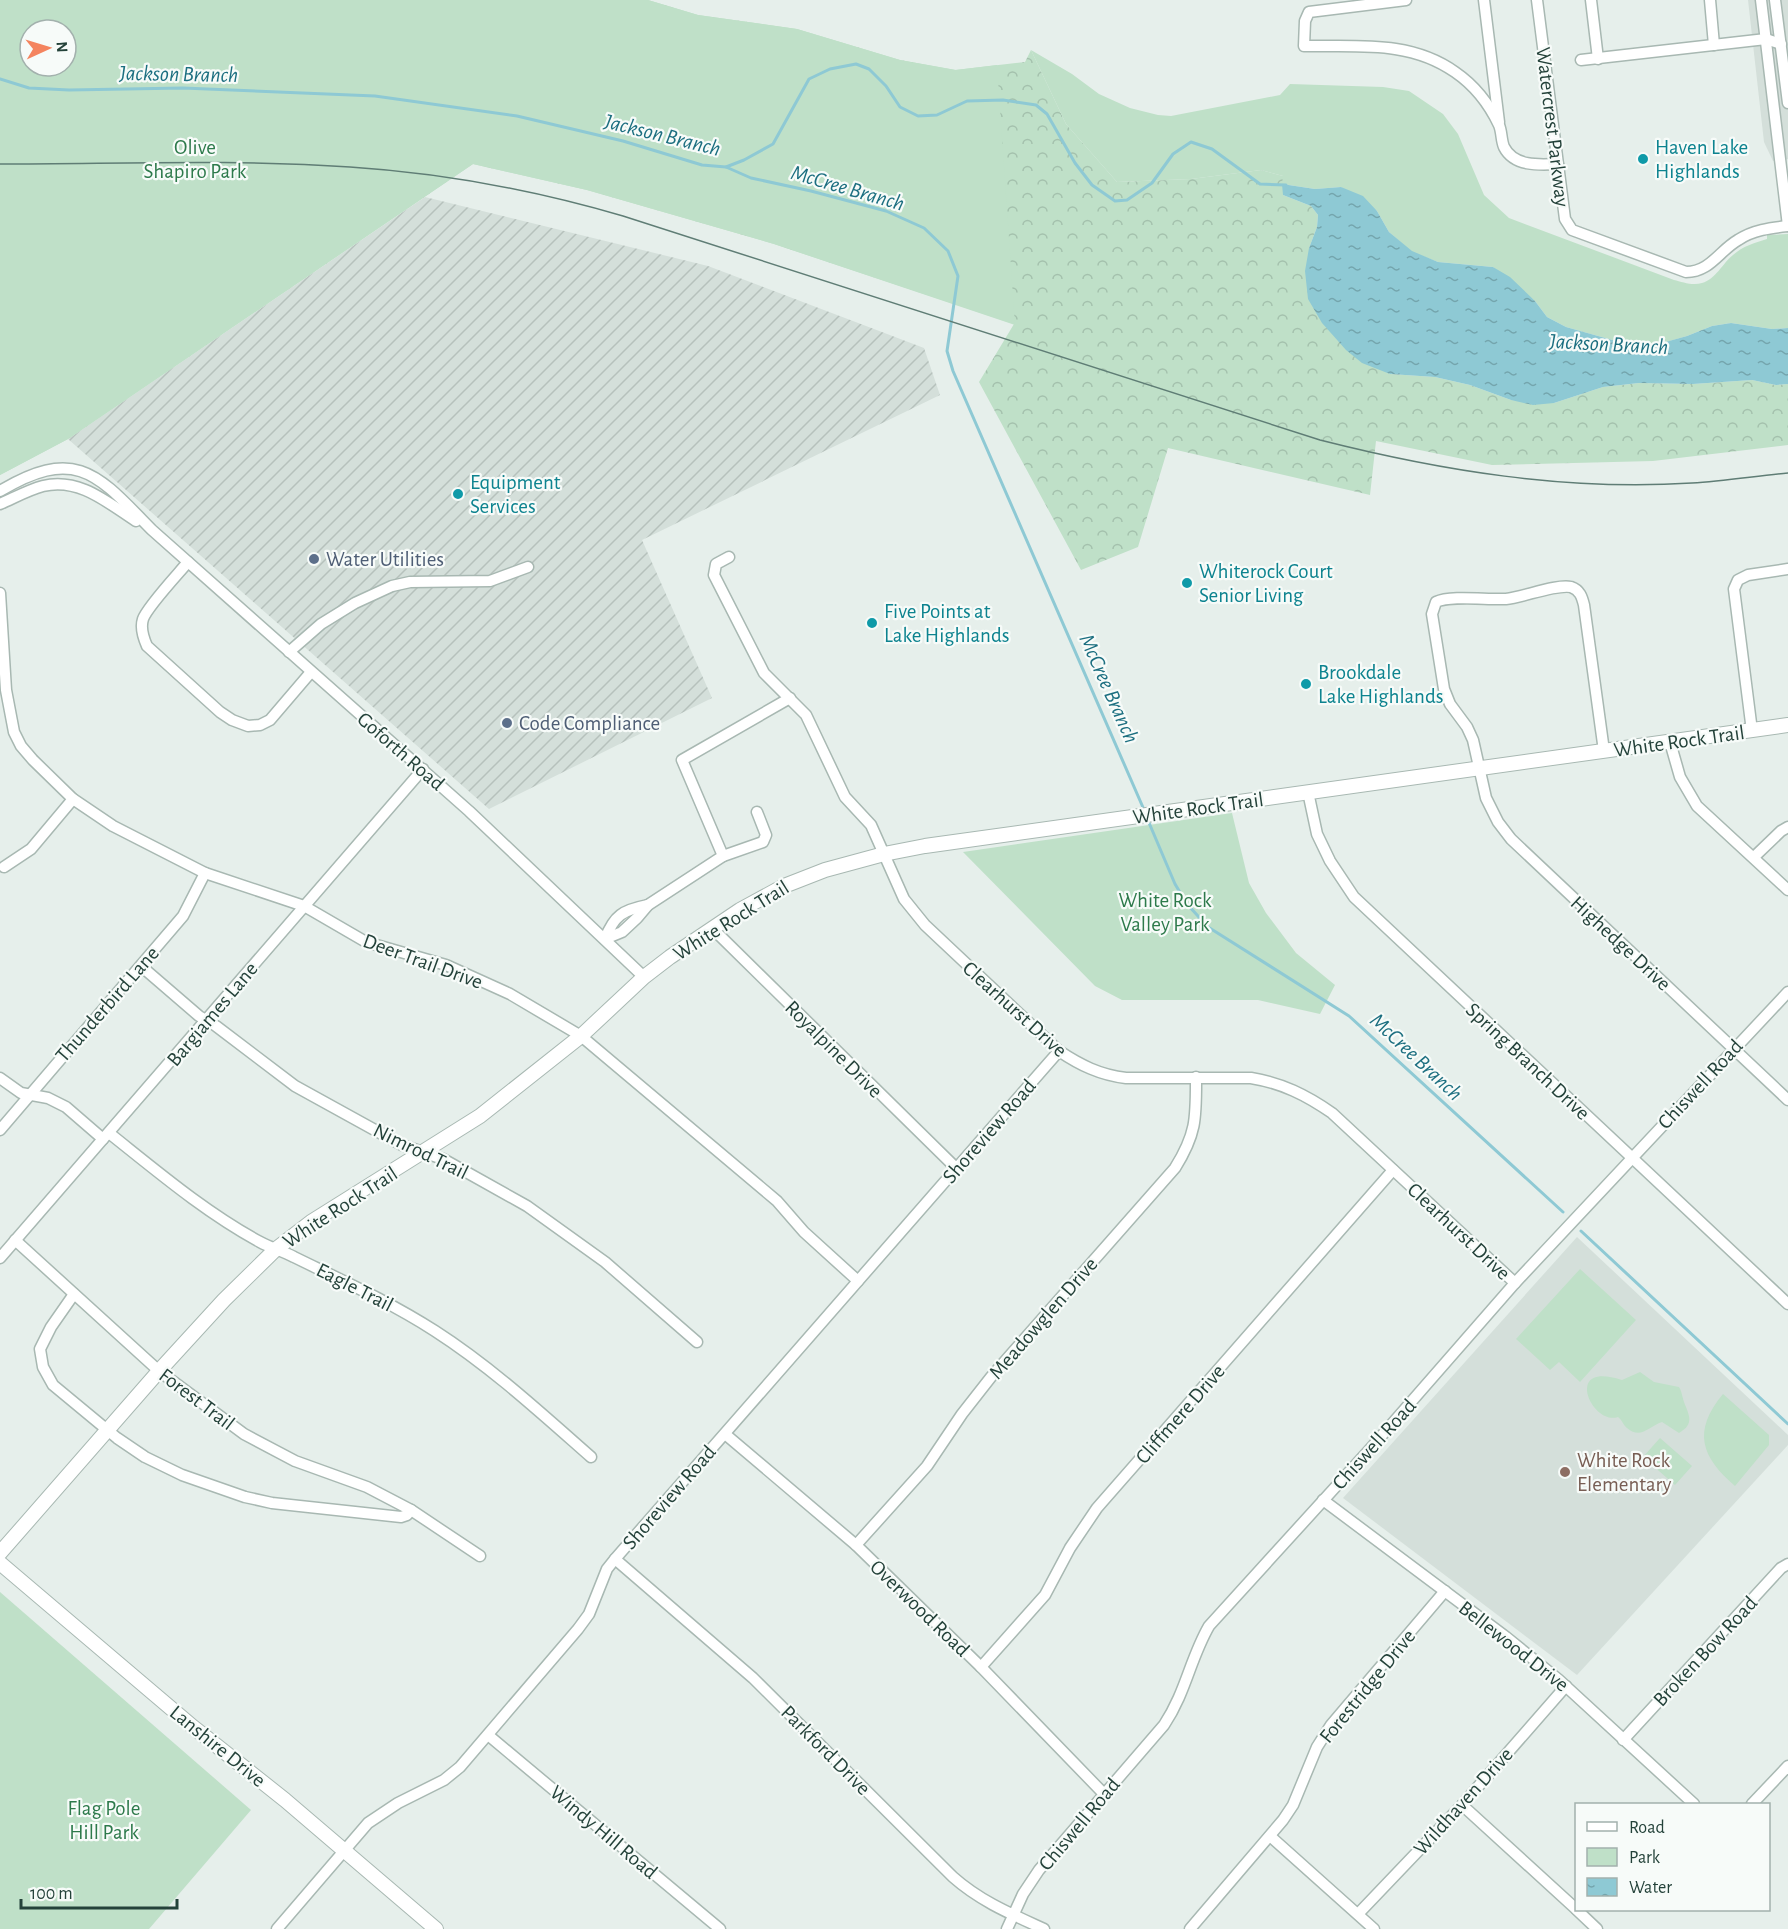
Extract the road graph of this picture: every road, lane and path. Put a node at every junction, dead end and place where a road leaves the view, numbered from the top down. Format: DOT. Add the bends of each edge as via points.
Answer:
graph roads {
  1 [pos="1406,0"];
  2 [pos="1484,0"];
  3 [pos="1537,0"];
  4 [pos="1591,0"];
  5 [pos="1710,0"];
  6 [pos="1761,0"];
  7 [pos="1775,0"];
  8 [pos="1766,39"];
  9 [pos="1781,44"];
  10 [pos="1714,45"];
  11 [pos="1598,58"];
  12 [pos="1581,60"];
  13 [pos="1788,103"];
  14 [pos="1788,116"];
  15 [pos="1775,118"];
  16 [pos="1500,127"];
  17 [pos="1783,146"];
  18 [pos="1558,164"];
  19 [pos="1788,226"];
  20 [pos="0,491"];
  21 [pos="0,504"];
  22 [pos="152,530"];
  23 [pos="729,557"];
  24 [pos="188,562"];
  25 [pos="528,567"];
  26 [pos="1788,569"];
  27 [pos="0,593"];
  28 [pos="290,652"];
  29 [pos="310,672"];
  30 [pos="3,690"];
  31 [pos="790,698"];
  32 [pos="1788,725"];
  33 [pos="1752,730"];
  34 [pos="1670,742"];
  35 [pos="1604,751"];
  36 [pos="423,769"];
  37 [pos="1480,769"];
  38 [pos="1308,792"];
  39 [pos="74,798"];
  40 [pos="757,812"];
  41 [pos="1788,827"];
  42 [pos="884,854"];
  43 [pos="723,856"];
  44 [pos="1754,857"];
  45 [pos="4,867"];
  46 [pos="205,873"];
  47 [pos="1788,890"];
  48 [pos="304,906"];
  49 [pos="712,928"];
  50 [pos="605,939"];
  51 [pos="141,966"];
  52 [pos="644,977"];
  53 [pos="1788,992"];
  54 [pos="206,1020"];
  55 [pos="581,1036"];
  56 [pos="1733,1049"];
  57 [pos="1059,1051"];
  58 [pos="1196,1077"];
  59 [pos="0,1078"];
  60 [pos="30,1094"];
  61 [pos="1788,1100"];
  62 [pos="0,1130"];
  63 [pos="106,1136"];
  64 [pos="423,1153"];
  65 [pos="1631,1158"];
  66 [pos="957,1169"];
  67 [pos="1393,1170"];
  68 [pos="15,1240"];
  69 [pos="276,1249"];
  70 [pos="0,1258"];
  71 [pos="858,1281"];
  72 [pos="1515,1283"];
  73 [pos="74,1294"];
  74 [pos="1788,1304"];
  75 [pos="697,1342"];
  76 [pos="159,1371"];
  77 [pos="106,1429"];
  78 [pos="725,1434"];
  79 [pos="591,1457"];
  80 [pos="1323,1500"];
  81 [pos="411,1510"];
  82 [pos="856,1545"];
  83 [pos="0,1553"];
  84 [pos="480,1556"];
  85 [pos="615,1559"];
  86 [pos="0,1563"];
  87 [pos="1788,1564"];
  88 [pos="1445,1592"];
  89 [pos="981,1667"];
  90 [pos="1566,1686"];
  91 [pos="488,1735"];
  92 [pos="1623,1740"];
  93 [pos="1788,1766"];
  94 [pos="1104,1794"];
  95 [pos="1693,1803"];
  96 [pos="1753,1803"];
  97 [pos="1462,1805"];
  98 [pos="1270,1836"];
  99 [pos="344,1852"];
  100 [pos="1575,1907"];
  101 [pos="1579,1911"];
  102 [pos="1358,1914"];
  103 [pos="1013,1915"];
  104 [pos="277,1929"];
  105 [pos="436,1929"];
  106 [pos="720,1929"];
  107 [pos="1007,1929"];
  108 [pos="1044,1929"];
  109 [pos="1190,1929"];
  110 [pos="1374,1929"];
  111 [pos="1597,1929"];
  1 -- 16 [label="street" via="1309,12 1304,46 1389,47 1416,52 1454,71 1474,88"];
  2 -- 16 [label="street"];
  3 -- 18 [label="street, Watercrest Parkway"];
  4 -- 11 [label="street"];
  5 -- 10 [label="street"];
  6 -- 8 [label="street"];
  7 -- 9 [label="street"];
  8 -- 9 [label="street"];
  8 -- 10 [label="street"];
  8 -- 15 [label="street"];
  9 -- 13 [label="street"];
  10 -- 11 [label="street"];
  11 -- 12 [label="street"];
  14 -- 15 [label="street"];
  15 -- 17 [label="street"];
  16 -- 18 [label="street" via="1504,148 1516,158 1531,165"];
  17 -- 19 [label="street"];
  18 -- 19 [label="street, Watercrest Parkway" via="1565,219 1572,230 1686,272 1705,268 1726,248 1754,231"];
  20 -- 22 [label="street, Goforth Road" via="40,471 78,469 106,484"];
  21 -- 22 [label="street, Goforth Road" via="46,485 73,485"];
  22 -- 24 [label="street, Goforth Road"];
  23 -- 31 [label="street, Clearhurst Drive" via="716,564 714,575 764,673"];
  24 -- 28 [label="street, Goforth Road"];
  24 -- 29 [label="street" via="144,616 143,637 147,646 220,712 241,724 260,726 270,720"];
  25 -- 28 [label="street" via="490,581 410,582 392,586 321,624"];
  26 -- 33 [label="street" via="1748,574 1738,580 1734,589"];
  27 -- 30 [label="street, Deer Trail Drive"];
  28 -- 29 [label="street, Goforth Road"];
  29 -- 36 [label="street, Goforth Road"];
  30 -- 39 [label="street, Deer Trail Drive" via="21,746"];
  31 -- 42 [label="street, Clearhurst Drive" via="812,726 845,797 871,825"];
  31 -- 43 [label="street" via="682,760"];
  32 -- 33 [label="street, White Rock Trail"];
  33 -- 34 [label="street, White Rock Trail"];
  34 -- 35 [label="street, White Rock Trail"];
  34 -- 44 [label="street" via="1680,777 1697,806"];
  35 -- 37 [label="street, White Rock Trail"];
  35 -- 37 [label="street, Highedge Drive" via="1581,595 1574,588 1564,586 1508,599 1446,598 1436,602 1432,614 1444,689 1473,740"];
  36 -- 48 [label="street, Bargiames Lane"];
  36 -- 50 [label="street, Goforth Road"];
  37 -- 38 [label="street, White Rock Trail"];
  37 -- 56 [label="street, Highedge Drive" via="1486,798 1511,839"];
  38 -- 42 [label="street, White Rock Trail"];
  38 -- 65 [label="street, Spring Branch Drive" via="1317,834 1354,897"];
  39 -- 45 [label="street" via="31,849"];
  39 -- 46 [label="street, Deer Trail Drive" via="113,826"];
  40 -- 43 [label="street" via="766,835 763,842"];
  41 -- 44 [label="street"];
  42 -- 49 [label="street, White Rock Trail" via="791,883"];
  42 -- 57 [label="street, Clearhurst Drive" via="913,912"];
  43 -- 50 [label="street" via="648,905 627,909 612,922"];
  44 -- 47 [label="street"];
  46 -- 48 [label="street, Deer Trail Drive"];
  46 -- 51 [label="street, Thunderbird Lane" via="183,916"];
  48 -- 54 [label="street, Bargiames Lane"];
  48 -- 55 [label="street, Deer Trail Drive" via="366,942 481,979"];
  49 -- 52 [label="street, White Rock Trail"];
  49 -- 66 [label="street, Royalpine Drive"];
  50 -- 52 [label="street, Goforth Road"];
  51 -- 54 [label="street, Nimrod Trail"];
  51 -- 60 [label="street, Thunderbird Lane"];
  52 -- 55 [label="street, White Rock Trail"];
  53 -- 56 [label="street, Chiswell Road"];
  54 -- 63 [label="street, Bargiames Lane"];
  54 -- 64 [label="street, Nimrod Trail" via="295,1086"];
  55 -- 64 [label="street, White Rock Trail" via="480,1116"];
  55 -- 71 [label="street, Deer Trail Drive" via="777,1202"];
  56 -- 61 [label="street, Highedge Drive"];
  56 -- 65 [label="street, Chiswell Road"];
  57 -- 58 [label="street, Clearhurst Drive" via="1108,1076"];
  57 -- 66 [label="street, Shoreview Road"];
  58 -- 67 [label="street, Clearhurst Drive" via="1251,1078 1289,1087 1332,1113"];
  58 -- 82 [label="street, Meadowglen Drive" via="1196,1118 1191,1139 1175,1168 991,1377 927,1466"];
  59 -- 60 [label="street, Eagle Trail" via="15,1090"];
  60 -- 62 [label="street, Thunderbird Lane"];
  60 -- 63 [label="street, Eagle Trail" via="66,1107"];
  63 -- 68 [label="street, Bargiames Lane"];
  63 -- 69 [label="street, Eagle Trail" via="222,1220"];
  64 -- 69 [label="street, White Rock Trail" via="311,1222"];
  64 -- 75 [label="street, Nimrod Trail" via="443,1159 572,1236"];
  65 -- 72 [label="street, Chiswell Road"];
  65 -- 74 [label="street, Spring Branch Drive"];
  66 -- 71 [label="street, Shoreview Road"];
  67 -- 72 [label="street, Clearhurst Drive"];
  67 -- 89 [label="street, Cliffmere Drive" via="1097,1508 1045,1595"];
  68 -- 70 [label="street, Bargiames Lane"];
  68 -- 73 [label="street, Forest Trail"];
  69 -- 76 [label="street, White Rock Trail"];
  69 -- 79 [label="street, Eagle Trail" via="434,1330 497,1377"];
  71 -- 78 [label="street, Shoreview Road"];
  72 -- 80 [label="street, Chiswell Road"];
  73 -- 76 [label="street, Forest Trail"];
  73 -- 77 [label="street" via="40,1349 43,1367 53,1385"];
  76 -- 77 [label="street, White Rock Trail"];
  76 -- 81 [label="street, Forest Trail" via="275,1452 367,1487"];
  77 -- 81 [label="street" via="182,1475 245,1497 401,1517"];
  77 -- 83 [label="street, White Rock Trail"];
  78 -- 82 [label="street, Overwood Road"];
  78 -- 85 [label="street, Shoreview Road"];
  80 -- 88 [label="street, Bellewood Drive"];
  80 -- 94 [label="street, Chiswell Road" via="1209,1626 1176,1708"];
  81 -- 84 [label="street, Forest Trail"];
  82 -- 89 [label="street, Overwood Road"];
  85 -- 91 [label="street, Shoreview Road" via="589,1614"];
  85 -- 103 [label="street, Parkford Drive" via="753,1678 953,1877 969,1891"];
  86 -- 99 [label="street, Lanshire Drive"];
  87 -- 92 [label="street, Broken Bow Road"];
  88 -- 90 [label="street, Bellewood Drive"];
  88 -- 98 [label="street, Forestridge Drive" via="1331,1725 1317,1747 1293,1806"];
  89 -- 94 [label="street, Overwood Road"];
  90 -- 92 [label="street, Bellewood Drive"];
  90 -- 97 [label="street, Wildhaven Drive"];
  91 -- 99 [label="street, Shoreview Road" via="444,1780 368,1823"];
  91 -- 106 [label="street, Windy Hill Road"];
  92 -- 95 [label="street, Bellewood Drive"];
  93 -- 96 [label="street"];
  94 -- 103 [label="street, Chiswell Road" via="1039,1870"];
  97 -- 100 [label="street"];
  97 -- 102 [label="street, Wildhaven Drive"];
  98 -- 102 [label="street"];
  98 -- 109 [label="street, Forestridge Drive"];
  99 -- 104 [label="street, Shoreview Road"];
  99 -- 105 [label="street, Lanshire Drive"];
  101 -- 111 [label="street"];
  102 -- 110 [label="street"];
  103 -- 107 [label="street, Chiswell Road"];
  103 -- 108 [label="street, Parkford Drive"];
}
